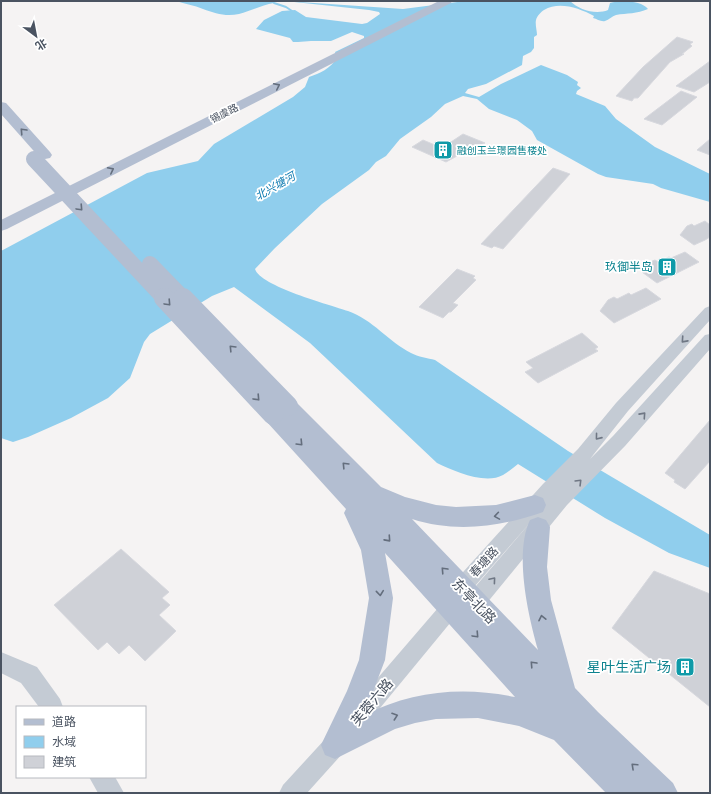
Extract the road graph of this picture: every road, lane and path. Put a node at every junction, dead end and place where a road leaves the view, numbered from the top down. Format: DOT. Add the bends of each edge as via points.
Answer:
graph roads {
  1 [pos="424,1"];
  2 [pos="429,1"];
  3 [pos="447,1"];
  4 [pos="399,16"];
  5 [pos="271,77"];
  6 [pos="239,98"];
  7 [pos="1,106"];
  8 [pos="1,123"];
  9 [pos="40,157"];
  10 [pos="44,189"];
  11 [pos="1,226"];
  12 [pos="710,311"];
  13 [pos="710,339"];
  14 [pos="280,410"];
  15 [pos="591,459"];
  16 [pos="335,481"];
  17 [pos="370,490"];
  18 [pos="546,505"];
  19 [pos="462,600"];
  20 [pos="1,662"];
  21 [pos="564,696"];
  22 [pos="51,706"];
  23 [pos="571,738"];
  24 [pos="335,745"];
  25 [pos="102,778"];
  26 [pos="112,793"];
  27 [pos="291,793"];
  28 [pos="627,793"];
  29 [pos="663,793"];
  1 -- 4 [label="main road"];
  2 -- 4 [label="main road"];
  6 -- 3 [label="main road, 锡虞路, one-way"];
  4 -- 5 [label="main road"];
  6 -- 10 [label="main road, 锡虞路"];
  11 -- 6 [label="main road, 锡虞路, one-way"];
  9 -- 7 [label="main road, one-way"];
  8 -- 9 [label="main road"];
  9 -- 14 [label="main road, bridge"];
  12 -- 15 [label="street, 春塘路, one-way" via="622,407"];
  15 -- 13 [label="street, 春塘路, one-way" via="619,441"];
  14 -- 16 [label="main road, 东亭北路, one-way"];
  17 -- 14 [label="main road, 东亭北路, one-way"];
  15 -- 18 [label="street, 春塘路"];
  16 -- 19 [label="main road, 东亭北路, one-way"];
  16 -- 24 [label="main road, one-way" via="362,525 373,550 381,598 372,660 358,698"];
  18 -- 17 [label="main road, one-way" via="494,516 451,517 408,508"];
  19 -- 17 [label="main road, 东亭北路, one-way"];
  18 -- 19 [label="street, 春塘路"];
  21 -- 18 [label="main road, one-way" via="538,600 535,566"];
  21 -- 19 [label="main road, 东亭北路, one-way"];
  19 -- 23 [label="main road, 东亭北路, one-way"];
  19 -- 24 [label="street, 芙蓉六路"];
  20 -- 22 [label="street" via="29,675"];
  29 -- 21 [label="main road, 东亭北路, one-way"];
  24 -- 23 [label="main road, one-way" via="396,715 418,709 456,705 510,710 557,726"];
  23 -- 28 [label="main road, 东亭北路"];
  24 -- 27 [label="street, 芙蓉六路"];
  25 -- 26 [label="street"];
}
